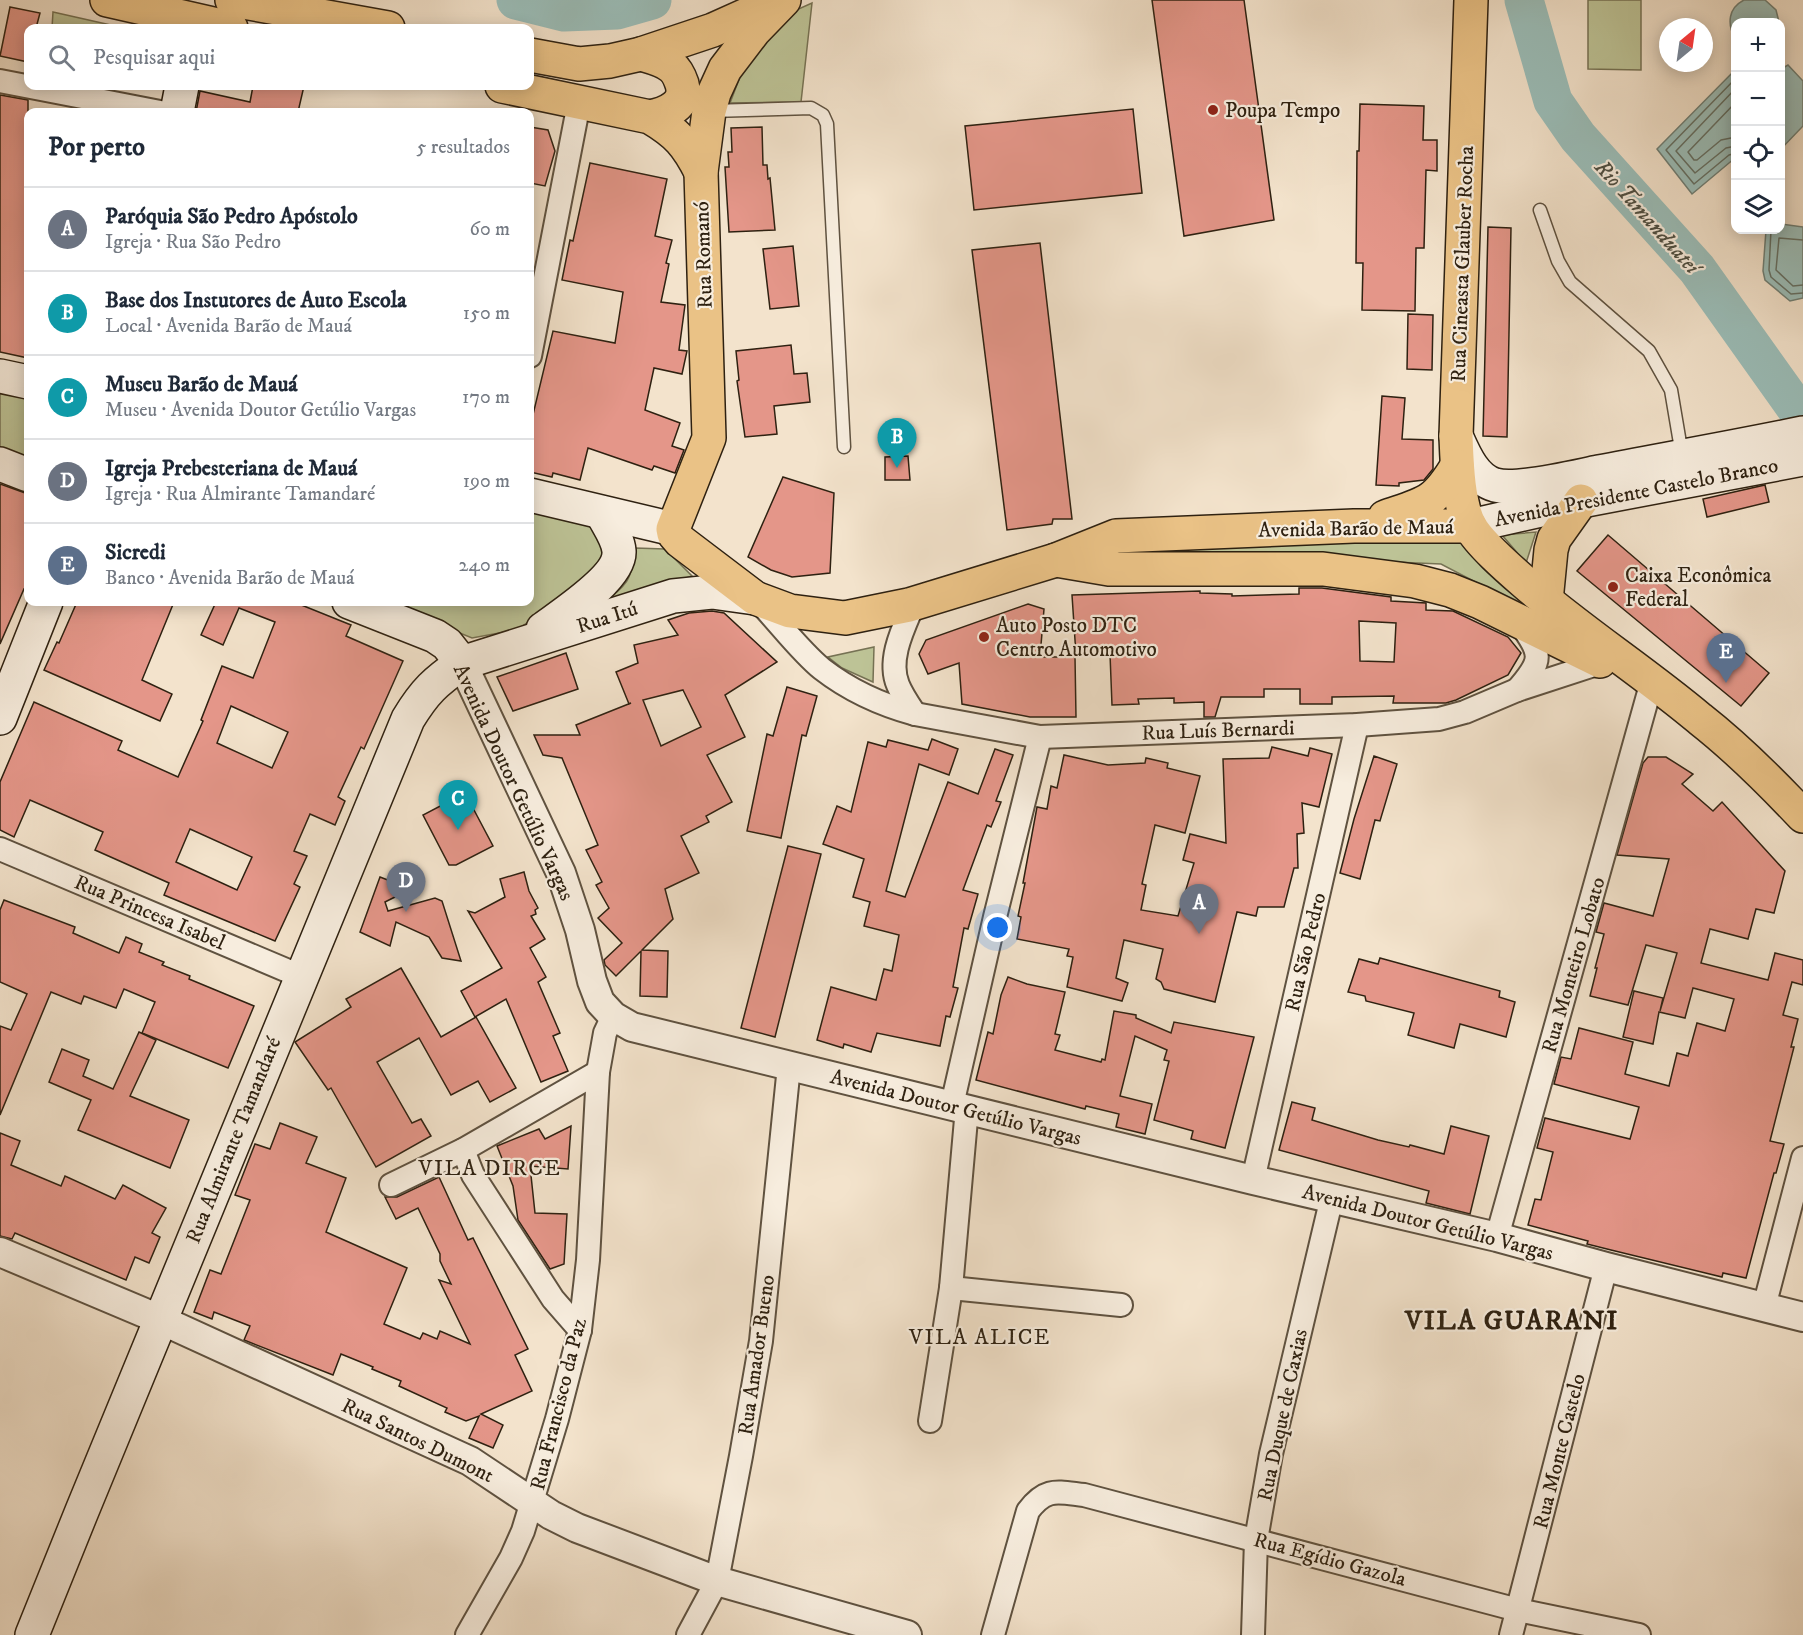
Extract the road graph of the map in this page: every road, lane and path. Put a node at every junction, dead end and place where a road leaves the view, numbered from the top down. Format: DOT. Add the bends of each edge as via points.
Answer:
graph roads {
  1 [pos="107,0"];
  2 [pos="232,0"];
  3 [pos="782,0"];
  4 [pos="1471,0"];
  5 [pos="196,16"];
  6 [pos="219,24"];
  7 [pos="365,24"];
  8 [pos="641,54"];
  9 [pos="534,56"];
  10 [pos="0,81"];
  11 [pos="24,86"];
  12 [pos="46,90"];
  13 [pos="181,90"];
  14 [pos="520,90"];
  15 [pos="579,103"];
  16 [pos="139,108"];
  17 [pos="178,108"];
  18 [pos="709,111"];
  19 [pos="650,117"];
  20 [pos="701,172"];
  21 [pos="1540,210"];
  22 [pos="534,335"];
  23 [pos="0,376"];
  24 [pos="24,381"];
  25 [pos="844,447"];
  26 [pos="1796,447"];
  27 [pos="1456,451"];
  28 [pos="1682,456"];
  29 [pos="0,464"];
  30 [pos="24,473"];
  31 [pos="534,496"];
  32 [pos="1581,501"];
  33 [pos="602,513"];
  34 [pos="1354,526"];
  35 [pos="1470,526"];
  36 [pos="673,529"];
  37 [pos="1056,560"];
  38 [pos="755,598"];
  39 [pos="1546,601"];
  40 [pos="914,603"];
  41 [pos="44,606"];
  42 [pos="359,606"];
  43 [pos="1519,622"];
  44 [pos="528,642"];
  45 [pos="1603,662"];
  46 [pos="462,663"];
  47 [pos="1517,690"];
  48 [pos="1649,692"];
  49 [pos="915,714"];
  50 [pos="0,718"];
  51 [pos="1357,725"];
  52 [pos="1040,737"];
  53 [pos="1803,816"];
  54 [pos="1803,834"];
  55 [pos="0,849"];
  56 [pos="300,976"];
  57 [pos="613,1016"];
  58 [pos="789,1066"];
  59 [pos="597,1072"];
  60 [pos="960,1106"];
  61 [pos="463,1150"];
  62 [pos="1803,1158"];
  63 [pos="1253,1180"];
  64 [pos="391,1185"];
  65 [pos="1332,1197"];
  66 [pos="1497,1237"];
  67 [pos="0,1252"];
  68 [pos="1606,1267"];
  69 [pos="951,1288"];
  70 [pos="1121,1305"];
  71 [pos="1764,1307"];
  72 [pos="1803,1317"];
  73 [pos="159,1319"];
  74 [pos="580,1330"];
  75 [pos="930,1421"];
  76 [pos="533,1501"];
  77 [pos="1256,1540"];
  78 [pos="717,1581"];
  79 [pos="1518,1610"];
  80 [pos="889,1632"];
  81 [pos="32,1635"];
  82 [pos="467,1635"];
  83 [pos="688,1635"];
  84 [pos="993,1635"];
  85 [pos="1253,1635"];
  86 [pos="1511,1635"];
  87 [pos="1640,1635"];
  1 -- 5 [label="main road"];
  2 -- 7 [label="main road"];
  3 -- 8 [label="main road" via="713,30"];
  3 -- 18 [label="main road, Rua Romanó" via="725,69"];
  4 -- 27 [label="main road, Rua Cineasta Glauber Rocha"];
  5 -- 6 [label="main road"];
  8 -- 9 [label="main road" via="594,64"];
  8 -- 19 [label="main road" via="672,67 683,90 677,105"];
  10 -- 11 [label="street"];
  12 -- 16 [label="street"];
  13 -- 17 [label="main road"];
  14 -- 15 [label="main road"];
  15 -- 19 [label="main road"];
  15 -- 22 [label="street"];
  18 -- 20 [label="main road, Rua Romanó"];
  18 -- 25 [label="lane" via="811,108 823,114 827,124"];
  19 -- 20 [label="main road" via="683,140"];
  20 -- 36 [label="main road, Rua Romanó" via="709,438"];
  21 -- 28 [label="lane" via="1570,282 1649,351 1671,390"];
  23 -- 24 [label="main road"];
  26 -- 28 [label="main road, Avenida Presidente Castelo Branco"];
  26 -- 32 [label="main road, Avenida Presidente Castelo Branco"];
  27 -- 28 [label="main road, Avenida Presidente Castelo Branco" via="1480,476 1509,487"];
  27 -- 34 [label="main road" via="1442,490 1427,503"];
  27 -- 35 [label="main road, Rua Cineasta Glauber Rocha"];
  29 -- 30 [label="main road"];
  31 -- 33 [label="main road"];
  32 -- 35 [label="main road, Avenida Presidente Castelo Branco"];
  32 -- 39 [label="main road" via="1554,539"];
  33 -- 36 [label="main road"];
  33 -- 44 [label="main road" via="617,544 616,566 606,579"];
  34 -- 35 [label="main road, Avenida Barão de Mauá"];
  34 -- 37 [label="main road, Avenida Barão de Mauá" via="1116,536"];
  35 -- 39 [label="main road, Avenida Barão de Mauá" via="1510,570"];
  36 -- 38 [label="main road, Avenida Barão de Mauá" via="680,541"];
  37 -- 40 [label="main road, Avenida Barão de Mauá"];
  37 -- 43 [label="main road, Avenida Barão de Mauá" via="1110,569 1323,569 1372,575 1450,590"];
  38 -- 40 [label="main road, Avenida Barão de Mauá" via="790,610 844,618"];
  38 -- 44 [label="main road, Rua Itú" via="712,592 673,596"];
  38 -- 49 [label="street, Rua Luís Bernardi" via="821,668 857,692"];
  39 -- 53 [label="main road, Avenida Barão de Mauá" via="1700,718"];
  40 -- 49 [label="street" via="899,639 894,664 897,684"];
  41 -- 50 [label="main road"];
  42 -- 46 [label="main road, Avenida Doutor Getúlio Vargas" via="435,636"];
  43 -- 45 [label="main road, Avenida Barão de Mauá"];
  43 -- 47 [label="street, Rua Luís Bernardi" via="1538,656 1535,669"];
  44 -- 46 [label="main road, Rua Itú"];
  45 -- 47 [label="street, Rua Luís Bernardi"];
  45 -- 48 [label="main road, Avenida Barão de Mauá"];
  46 -- 56 [label="main road, Rua Almirante Tamandaré" via="422,695 408,719"];
  46 -- 57 [label="street, Avenida Doutor Getúlio Vargas" via="561,873 592,981 600,1002"];
  47 -- 51 [label="street, Rua Luís Bernardi" via="1439,719"];
  48 -- 54 [label="main road, Avenida Barão de Mauá" via="1740,769"];
  48 -- 66 [label="street, Rua Monteiro Lobato"];
  49 -- 52 [label="street, Rua Luís Bernardi"];
  51 -- 52 [label="street, Rua Luís Bernardi"];
  51 -- 63 [label="street, Rua São Pedro"];
  52 -- 60 [label="street" via="995,917"];
  55 -- 56 [label="street, Rua Princesa Isabel"];
  56 -- 73 [label="main road, Rua Almirante Tamandaré"];
  57 -- 58 [label="street, Avenida Doutor Getúlio Vargas" via="632,1027"];
  57 -- 59 [label="street, Rua Francisco da Paz" via="605,1033"];
  58 -- 60 [label="street, Avenida Doutor Getúlio Vargas"];
  58 -- 78 [label="street, Rua Amador Bueno" via="761,1341"];
  59 -- 61 [label="street"];
  59 -- 74 [label="street, Rua Francisco da Paz" via="588,1260"];
  60 -- 63 [label="street, Avenida Doutor Getúlio Vargas"];
  60 -- 69 [label="street"];
  61 -- 64 [label="street"];
  61 -- 74 [label="street" via="473,1175 553,1299"];
  62 -- 71 [label="street"];
  63 -- 65 [label="street, Avenida Doutor Getúlio Vargas"];
  65 -- 66 [label="street, Avenida Doutor Getúlio Vargas"];
  65 -- 77 [label="street, Rua Duque de Caxias" via="1271,1454"];
  66 -- 68 [label="street, Avenida Doutor Getúlio Vargas"];
  67 -- 73 [label="street, Rua Santos Dumont"];
  68 -- 71 [label="street, Avenida Doutor Getúlio Vargas"];
  68 -- 79 [label="street, Rua Monte Castelo"];
  69 -- 70 [label="street"];
  69 -- 75 [label="street"];
  71 -- 72 [label="street, Avenida Doutor Getúlio Vargas"];
  73 -- 76 [label="street, Rua Santos Dumont" via="470,1461"];
  73 -- 81 [label="main road, Rua Almirante Tamandaré"];
  74 -- 76 [label="street, Rua Francisco da Paz"];
  76 -- 78 [label="street, Rua Santos Dumont" via="577,1528"];
  76 -- 82 [label="street, Rua Francisco da Paz" via="511,1558"];
  77 -- 79 [label="street, Rua Egídio Gazola"];
  77 -- 84 [label="street, Rua Egídio Gazola" via="1084,1495 1051,1492 1037,1499 1028,1511"];
  77 -- 85 [label="street, Rua Duque de Caxias"];
  78 -- 80 [label="street, Rua Santos Dumont"];
  78 -- 83 [label="street, Rua Amador Bueno"];
  79 -- 86 [label="street, Rua Monte Castelo"];
  79 -- 87 [label="street, Rua Egídio Gazola"];
}
